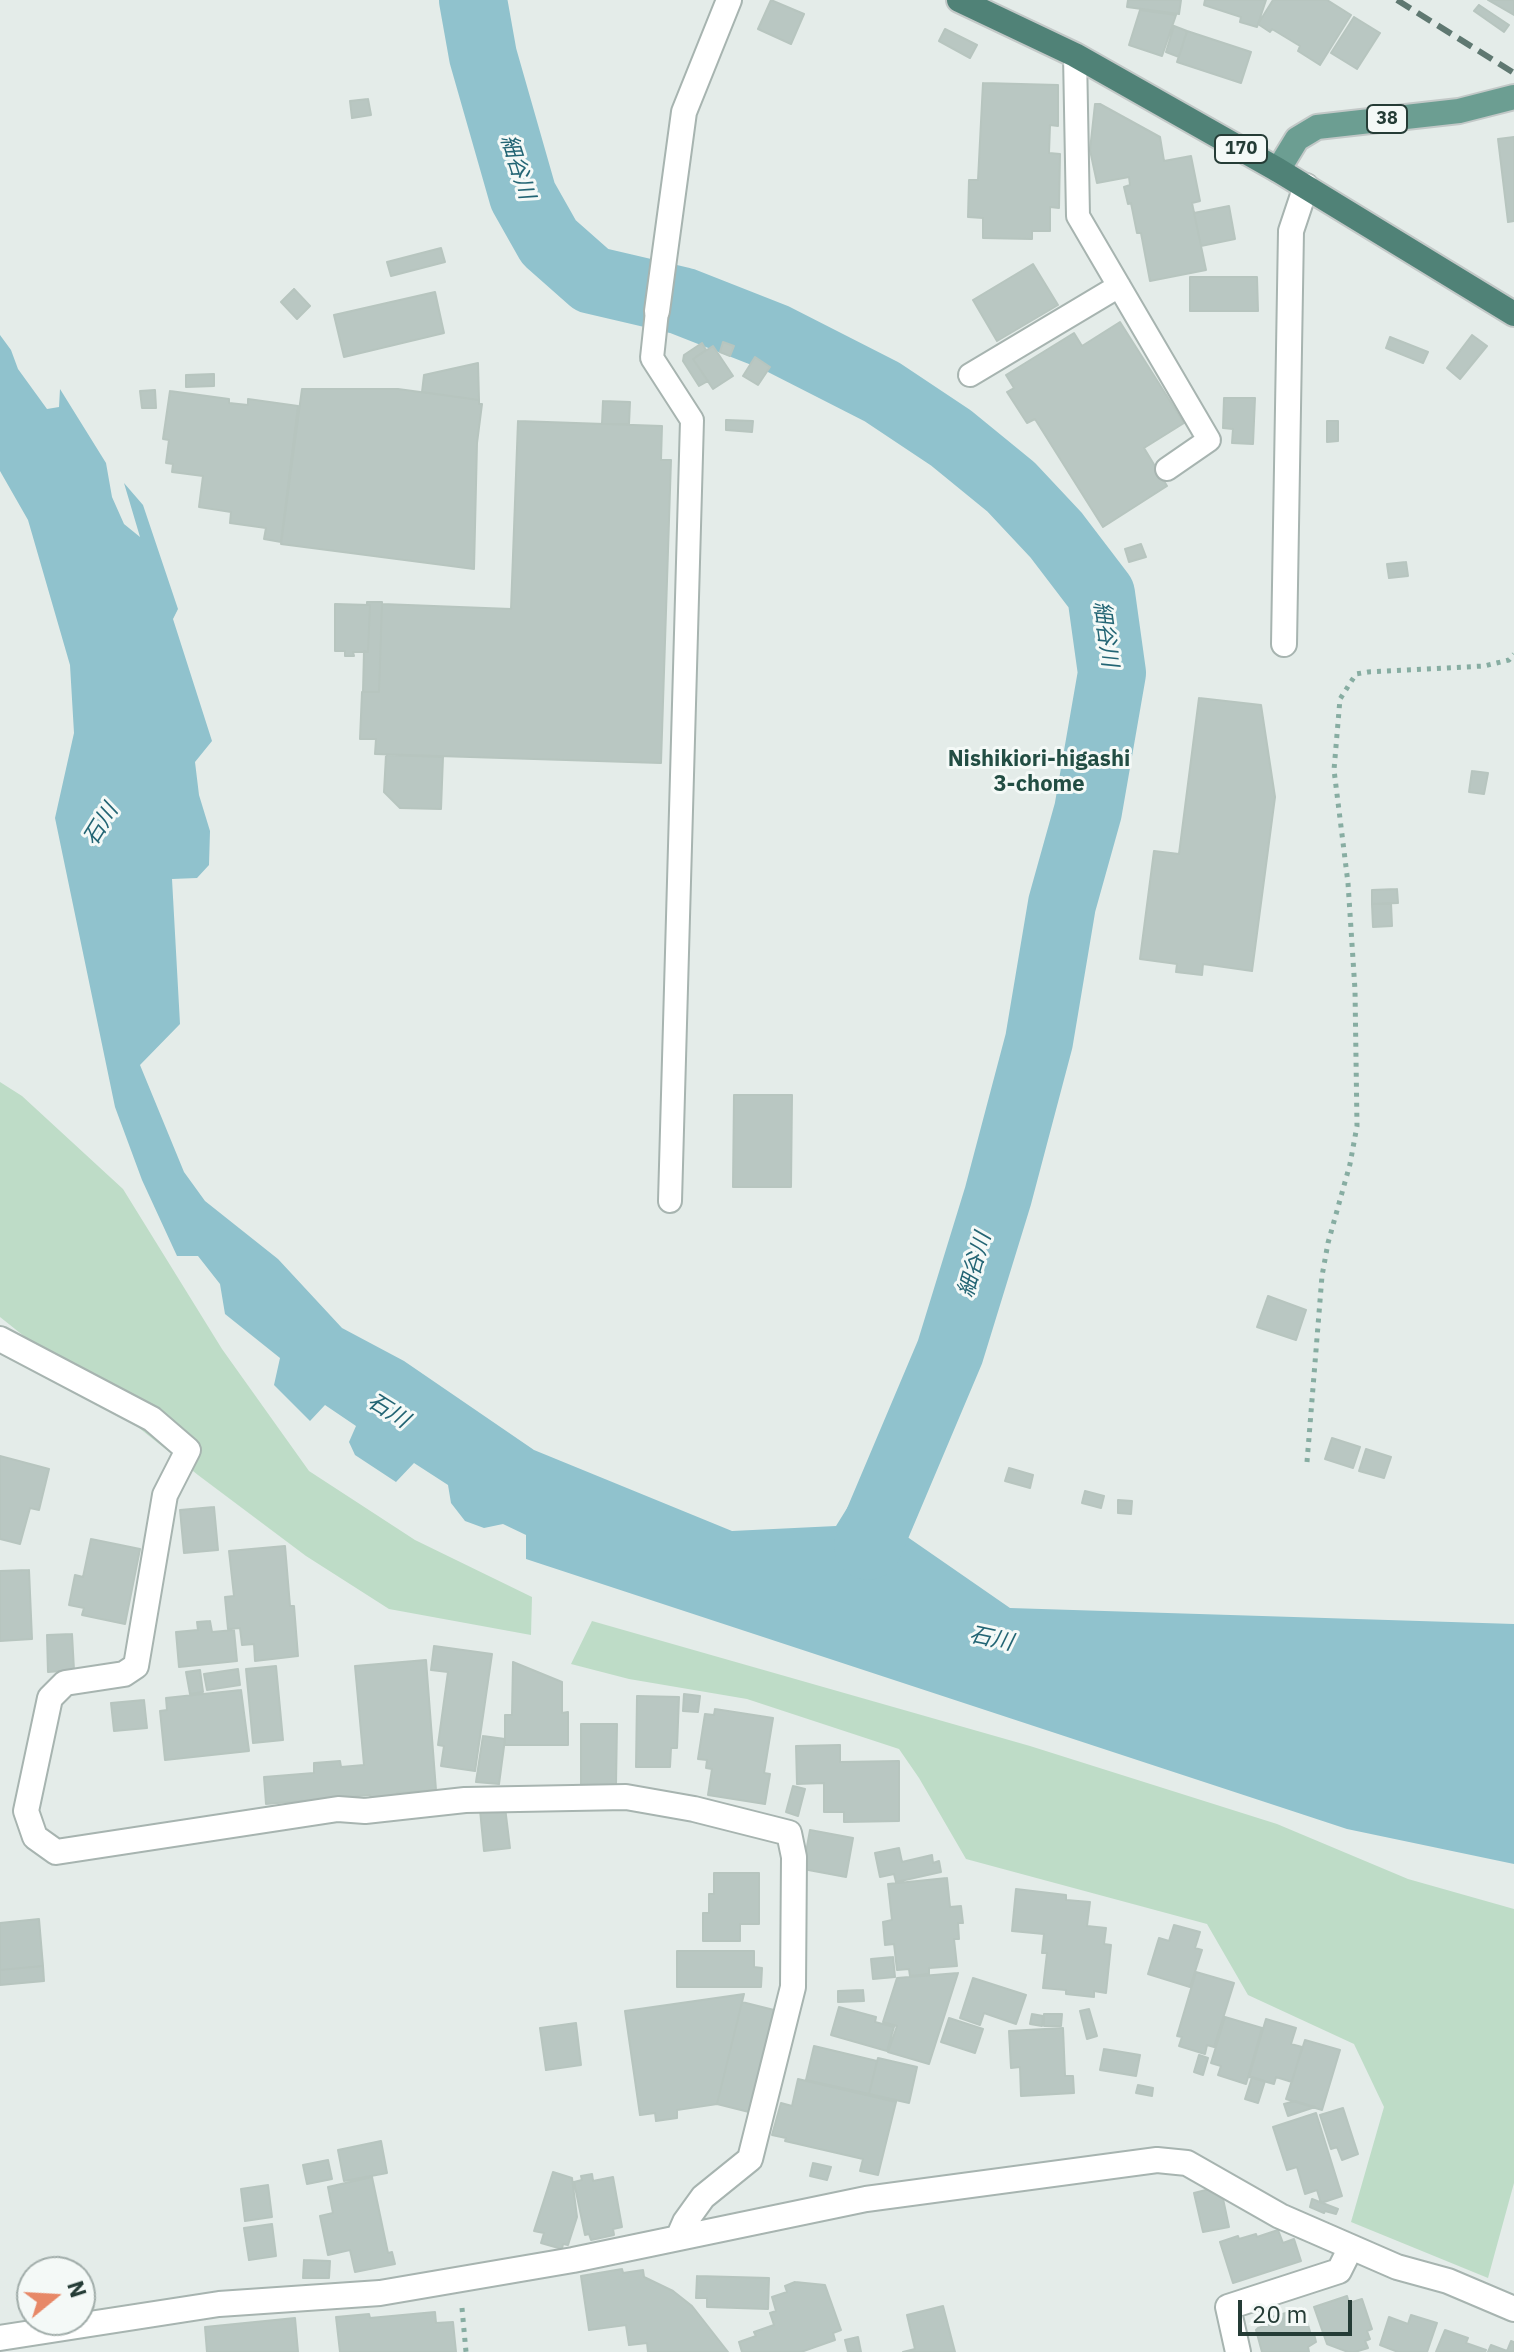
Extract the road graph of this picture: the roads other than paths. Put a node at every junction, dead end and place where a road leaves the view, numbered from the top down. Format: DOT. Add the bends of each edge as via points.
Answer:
graph roads {
  1 [pos="729,0"];
  2 [pos="959,0"];
  3 [pos="1075,55"];
  4 [pos="1514,97"];
  5 [pos="1278,170"];
  6 [pos="1306,186"];
  7 [pos="1119,286"];
  8 [pos="657,311"];
  9 [pos="1514,314"];
  10 [pos="970,375"];
  11 [pos="1167,469"];
  12 [pos="1284,644"];
  13 [pos="670,1201"];
  14 [pos="0,1339"];
  15 [pos="678,2238"];
  16 [pos="1351,2247"];
  17 [pos="1514,2309"];
  18 [pos="0,2338"];
  19 [pos="1238,2352"];
  1 -- 8 [label="street" via="684,112"];
  2 -- 3 [label="highway, 170"];
  3 -- 5 [label="highway, 170"];
  3 -- 7 [label="lane" via="1078,216"];
  4 -- 5 [label="main road, 38" via="1459,111 1317,127 1297,139"];
  5 -- 6 [label="highway, 170"];
  6 -- 9 [label="highway, 170"];
  6 -- 12 [label="street" via="1291,231"];
  7 -- 10 [label="lane"];
  7 -- 11 [label="lane" via="1209,440"];
  8 -- 13 [label="lane" via="652,358 692,420"];
  14 -- 15 [label="street" via="152,1419 188,1450 165,1495 136,1666 124,1674 65,1683 50,1698 26,1811 35,1837 56,1852 338,1809 465,1800 626,1797 789,1833 794,1857 793,1987 750,2159 703,2197"];
  15 -- 16 [label="street" via="866,2199 1157,2160 1187,2163 1280,2216"];
  15 -- 18 [label="street" via="380,2293 219,2304"];
  16 -- 17 [label="street"];
  16 -- 19 [label="street" via="1339,2271 1228,2307"];
}
